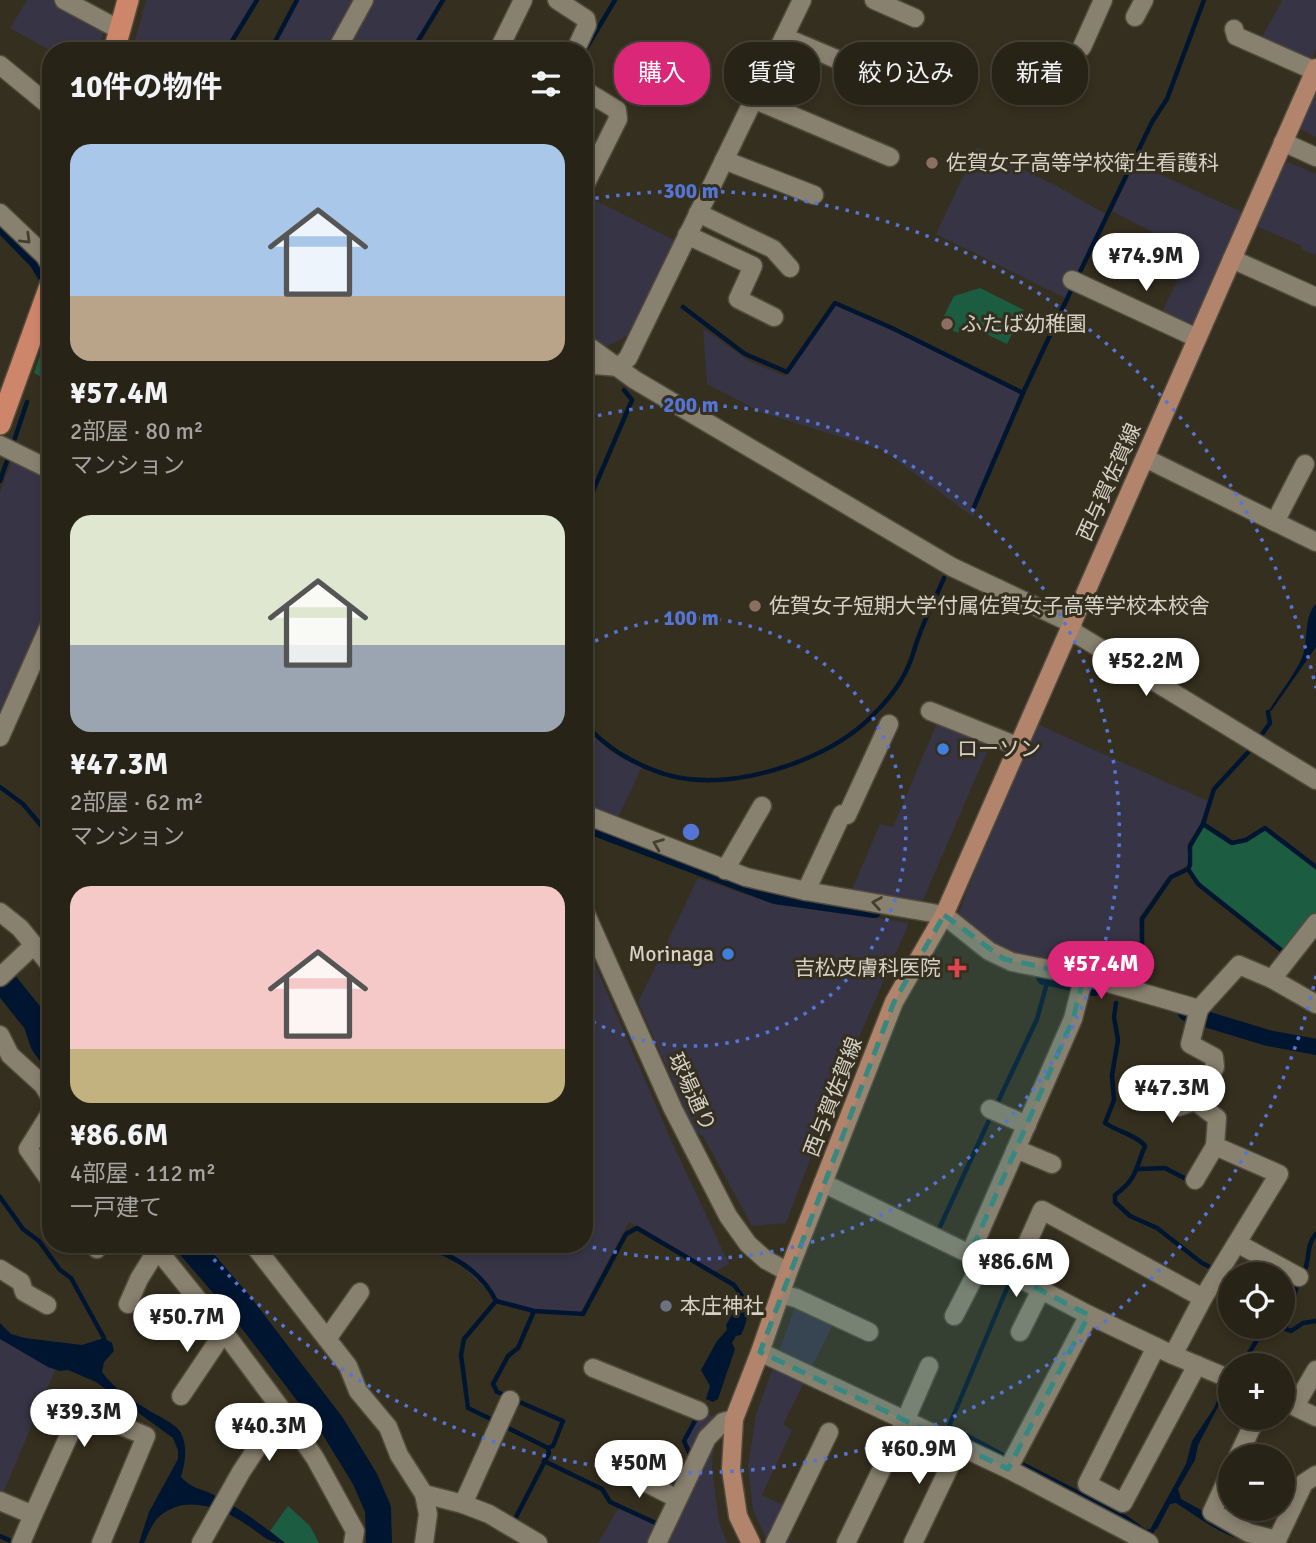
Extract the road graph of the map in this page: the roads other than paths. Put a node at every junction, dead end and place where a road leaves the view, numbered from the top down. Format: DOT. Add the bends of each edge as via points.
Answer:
graph roads {
  1 [pos="64,0"];
  2 [pos="128,0"];
  3 [pos="364,0"];
  4 [pos="523,0"];
  5 [pos="557,0"];
  6 [pos="802,0"];
  7 [pos="874,0"];
  8 [pos="1104,0"];
  9 [pos="1144,0"];
  10 [pos="915,18"];
  11 [pos="1136,18"];
  12 [pos="1234,29"];
  13 [pos="783,37"];
  14 [pos="117,41"];
  15 [pos="341,42"];
  16 [pos="502,42"];
  17 [pos="578,42"];
  18 [pos="781,42"];
  19 [pos="1084,42"];
  20 [pos="834,58"];
  21 [pos="0,65"];
  22 [pos="1316,69"];
  23 [pos="593,95"];
  24 [pos="42,100"];
  25 [pos="750,105"];
  26 [pos="767,105"];
  27 [pos="1283,142"];
  28 [pos="890,156"];
  29 [pos="1316,157"];
  30 [pos="724,160"];
  31 [pos="593,169"];
  32 [pos="814,195"];
  33 [pos="0,213"];
  34 [pos="698,213"];
  35 [pos="687,234"];
  36 [pos="42,253"];
  37 [pos="1232,258"];
  38 [pos="790,268"];
  39 [pos="1076,282"];
  40 [pos="1316,297"];
  41 [pos="42,308"];
  42 [pos="774,317"];
  43 [pos="1197,338"];
  44 [pos="593,348"];
  45 [pos="593,366"];
  46 [pos="619,367"];
  47 [pos="0,424"];
  48 [pos="7,449"];
  49 [pos="1145,458"];
  50 [pos="1305,464"];
  51 [pos="42,466"];
  52 [pos="1275,522"];
  53 [pos="1316,542"];
  54 [pos="1071,623"];
  55 [pos="42,645"];
  56 [pos="930,711"];
  57 [pos="889,724"];
  58 [pos="0,737"];
  59 [pos="1017,746"];
  60 [pos="1316,780"];
  61 [pos="762,806"];
  62 [pos="593,818"];
  63 [pos="725,870"];
  64 [pos="806,891"];
  65 [pos="0,912"];
  66 [pos="944,915"];
  67 [pos="1316,923"];
  68 [pos="593,930"];
  69 [pos="34,945"];
  70 [pos="42,955"];
  71 [pos="1,976"];
  72 [pos="1272,979"];
  73 [pos="1082,984"];
  74 [pos="1316,1004"];
  75 [pos="1198,1014"];
  76 [pos="0,1035"];
  77 [pos="42,1085"];
  78 [pos="1158,1094"];
  79 [pos="1195,1101"];
  80 [pos="993,1111"];
  81 [pos="1027,1125"];
  82 [pos="42,1126"];
  83 [pos="1215,1146"];
  84 [pos="1016,1149"];
  85 [pos="1052,1164"];
  86 [pos="42,1169"];
  87 [pos="1195,1180"];
  88 [pos="823,1183"];
  89 [pos="1237,1243"];
  90 [pos="152,1253"];
  91 [pos="160,1253"];
  92 [pos="260,1253"];
  93 [pos="976,1257"];
  94 [pos="1229,1262"];
  95 [pos="0,1269"];
  96 [pos="788,1272"];
  97 [pos="1013,1275"];
  98 [pos="1299,1277"];
  99 [pos="1218,1282"];
  100 [pos="1041,1290"];
  101 [pos="360,1292"];
  102 [pos="780,1294"];
  103 [pos="1203,1298"];
  104 [pos="128,1304"];
  105 [pos="47,1305"];
  106 [pos="1088,1315"];
  107 [pos="954,1316"];
  108 [pos="224,1332"];
  109 [pos="869,1332"];
  110 [pos="1020,1332"];
  111 [pos="327,1339"];
  112 [pos="1156,1348"];
  113 [pos="760,1352"];
  114 [pos="1173,1355"];
  115 [pos="1197,1365"];
  116 [pos="929,1366"];
  117 [pos="593,1368"];
  118 [pos="1316,1370"];
  119 [pos="1218,1374"];
  120 [pos="181,1396"];
  121 [pos="1295,1396"];
  122 [pos="510,1400"];
  123 [pos="1295,1406"];
  124 [pos="282,1410"];
  125 [pos="699,1411"];
  126 [pos="1316,1417"];
  127 [pos="734,1419"];
  128 [pos="905,1421"];
  129 [pos="829,1432"];
  130 [pos="959,1447"];
  131 [pos="1008,1469"];
  132 [pos="625,1472"];
  133 [pos="1316,1475"];
  134 [pos="424,1494"];
  135 [pos="670,1495"];
  136 [pos="1218,1499"];
  137 [pos="0,1501"];
  138 [pos="1295,1503"];
  139 [pos="463,1504"];
  140 [pos="33,1515"];
  141 [pos="1218,1515"];
  142 [pos="1228,1521"];
  143 [pos="1287,1521"];
  144 [pos="529,1538"];
  145 [pos="22,1542"];
  146 [pos="203,1542"];
  147 [pos="101,1543"];
  148 [pos="353,1543"];
  149 [pos="424,1543"];
  150 [pos="657,1543"];
  151 [pos="751,1543"];
  152 [pos="775,1543"];
  153 [pos="846,1543"];
  154 [pos="912,1543"];
  155 [pos="1149,1543"];
  1 -- 14 [label="street"];
  2 -- 14 [label="highway"];
  3 -- 15 [label="street"];
  4 -- 16 [label="street"];
  5 -- 17 [label="street" via="586,22"];
  6 -- 13 [label="street"];
  7 -- 10 [label="street"];
  8 -- 19 [label="street"];
  9 -- 11 [label="street"];
  12 -- 22 [label="street" via="1236,36"];
  13 -- 18 [label="street"];
  13 -- 20 [label="street"];
  21 -- 24 [label="street"];
  22 -- 27 [label="main road, 西与賀佐賀線"];
  23 -- 31 [label="street" via="617,110 618,119"];
  25 -- 30 [label="street"];
  26 -- 28 [label="street"];
  27 -- 29 [label="street"];
  27 -- 37 [label="main road, 西与賀佐賀線"];
  30 -- 32 [label="street"];
  30 -- 34 [label="street"];
  33 -- 36 [label="street, one-way"];
  34 -- 35 [label="street"];
  34 -- 38 [label="street" via="773,249"];
  35 -- 42 [label="street" via="753,266 738,299"];
  35 -- 46 [label="street" via="628,358"];
  37 -- 40 [label="street"];
  37 -- 43 [label="main road, 西与賀佐賀線"];
  39 -- 43 [label="street"];
  41 -- 47 [label="highway"];
  43 -- 49 [label="main road, 西与賀佐賀線"];
  44 -- 46 [label="street"];
  45 -- 46 [label="street"];
  46 -- 54 [label="street" via="952,567"];
  48 -- 51 [label="street"];
  49 -- 52 [label="street"];
  49 -- 54 [label="main road, 西与賀佐賀線"];
  50 -- 52 [label="street"];
  52 -- 53 [label="street"];
  54 -- 59 [label="main road, 西与賀佐賀線"];
  54 -- 60 [label="street" via="1075,633"];
  55 -- 58 [label="street"];
  56 -- 59 [label="street"];
  57 -- 64 [label="street"];
  59 -- 66 [label="main road, 西与賀佐賀線"];
  61 -- 63 [label="street"];
  63 -- 62 [label="street, one-way"];
  63 -- 64 [label="street"];
  66 -- 64 [label="street, one-way"];
  65 -- 69 [label="street"];
  66 -- 73 [label="street" via="1004,959"];
  66 -- 88 [label="main road, 西与賀佐賀線" via="894,1002"];
  67 -- 72 [label="street"];
  68 -- 96 [label="street, 球場通り" via="673,1109 728,1216 748,1244"];
  69 -- 70 [label="street"];
  69 -- 71 [label="street"];
  72 -- 74 [label="street"];
  72 -- 75 [label="street" via="1239,965"];
  73 -- 75 [label="street"];
  73 -- 81 [label="street" via="1073,1019"];
  75 -- 79 [label="street" via="1190,1044 1214,1056 1215,1067"];
  76 -- 77 [label="street" via="10,1055"];
  78 -- 79 [label="street" via="1178,1107"];
  79 -- 83 [label="street" via="1217,1118"];
  80 -- 81 [label="street"];
  81 -- 84 [label="street"];
  82 -- 86 [label="street" via="28,1149"];
  83 -- 87 [label="street"];
  83 -- 89 [label="street" via="1279,1174"];
  84 -- 85 [label="street"];
  84 -- 93 [label="street"];
  88 -- 93 [label="street"];
  88 -- 96 [label="main road, 西与賀佐賀線"];
  89 -- 94 [label="street"];
  89 -- 98 [label="street"];
  90 -- 104 [label="street"];
  91 -- 108 [label="street"];
  92 -- 111 [label="street"];
  93 -- 97 [label="street"];
  93 -- 107 [label="street"];
  95 -- 105 [label="street" via="21,1282 24,1292"];
  96 -- 102 [label="main road, 西与賀佐賀線"];
  97 -- 100 [label="street"];
  97 -- 103 [label="street" via="1042,1210"];
  99 -- 103 [label="street"];
  100 -- 106 [label="street"];
  100 -- 110 [label="street"];
  101 -- 111 [label="street"];
  102 -- 109 [label="street"];
  102 -- 113 [label="main road, 西与賀佐賀線"];
  103 -- 114 [label="street"];
  106 -- 112 [label="street"];
  106 -- 131 [label="street"];
  108 -- 120 [label="street"];
  108 -- 124 [label="street"];
  111 -- 134 [label="street" via="348,1366 358,1391 388,1427"];
  112 -- 114 [label="street"];
  112 -- 115 [label="street" via="1087,1484 1123,1503"];
  113 -- 127 [label="main road, 西与賀佐賀線"];
  113 -- 128 [label="street"];
  114 -- 115 [label="street"];
  115 -- 119 [label="street"];
  116 -- 128 [label="street"];
  117 -- 125 [label="street"];
  118 -- 121 [label="street"];
  122 -- 139 [label="street"];
  123 -- 126 [label="street"];
  124 -- 146 [label="street" via="240,1472"];
  124 -- 148 [label="street" via="355,1531"];
  127 -- 150 [label="street" via="723,1422 707,1438"];
  127 -- 151 [label="main road, 西与賀佐賀線" via="731,1469 738,1516"];
  128 -- 130 [label="street"];
  128 -- 153 [label="street"];
  129 -- 152 [label="street"];
  130 -- 131 [label="street"];
  130 -- 154 [label="street"];
  131 -- 155 [label="street"];
  132 -- 135 [label="street"];
  133 -- 138 [label="street" via="1304,1483"];
  134 -- 139 [label="street"];
  134 -- 149 [label="street" via="428,1514"];
  136 -- 141 [label="street" via="1212,1512"];
  137 -- 140 [label="street"];
  139 -- 144 [label="street"];
  140 -- 145 [label="street"];
  140 -- 147 [label="street" via="81,1409 146,1436"];
  142 -- 143 [label="street" via="1278,1540"];
}
